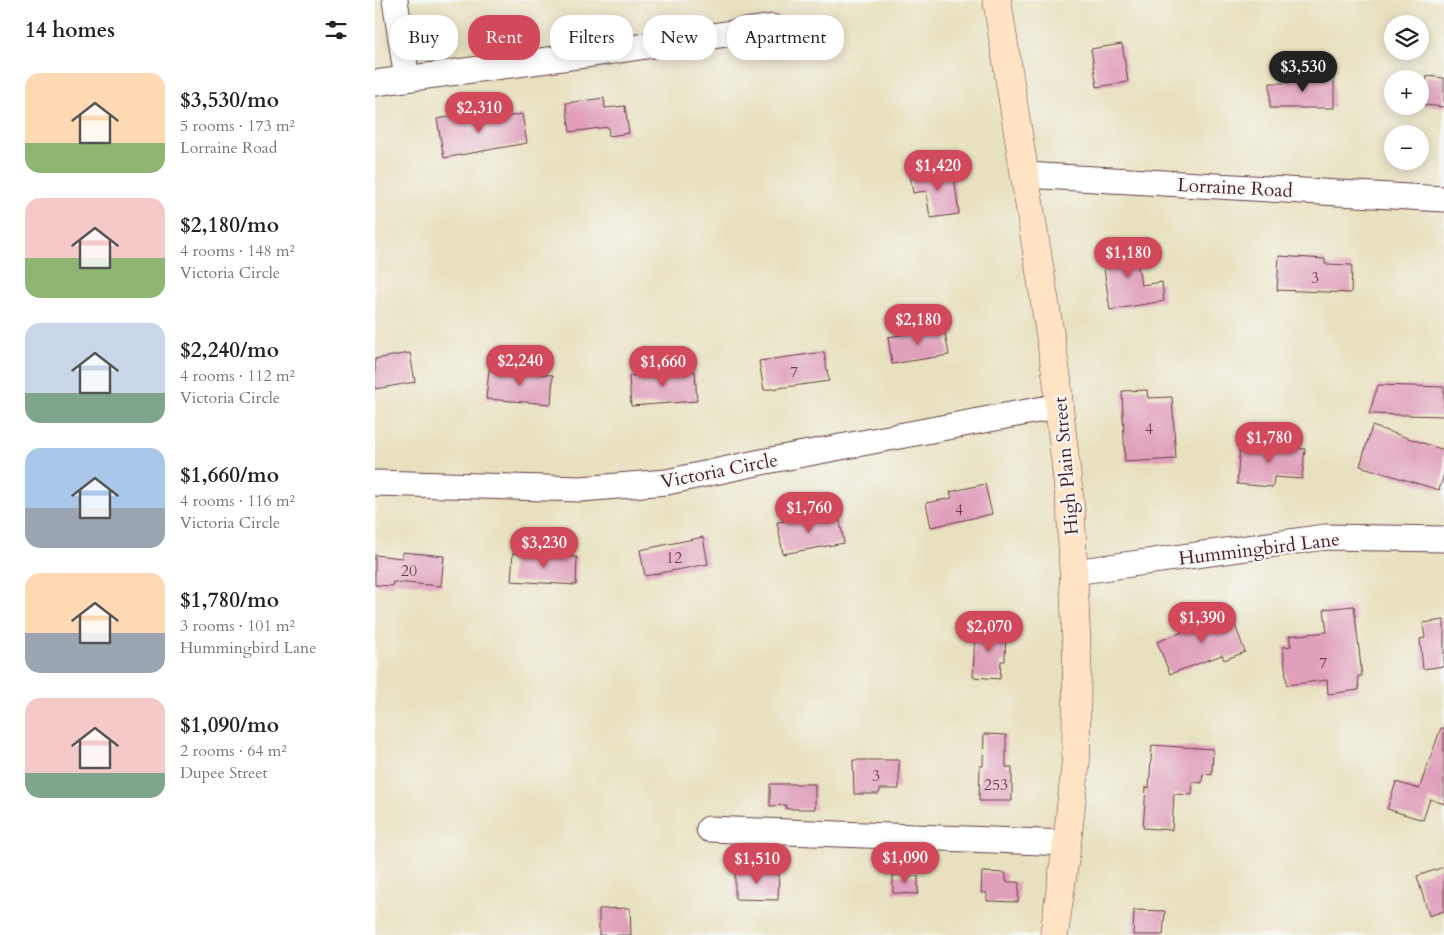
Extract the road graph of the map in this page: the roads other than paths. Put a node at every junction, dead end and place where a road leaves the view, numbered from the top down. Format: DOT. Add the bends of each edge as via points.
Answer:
graph roads {
  1 [pos="395,0"];
  2 [pos="997,0"];
  3 [pos="727,33"];
  4 [pos="407,79"];
  5 [pos="375,83"];
  6 [pos="1025,175"];
  7 [pos="1444,199"];
  8 [pos="1059,406"];
  9 [pos="375,483"];
  10 [pos="1444,539"];
  11 [pos="1074,572"];
  12 [pos="709,829"];
  13 [pos="1067,843"];
  14 [pos="1054,935"];
  1 -- 4 [label="street"];
  2 -- 6 [label="main road, High Plain Street"];
  3 -- 4 [label="street"];
  4 -- 5 [label="street"];
  6 -- 7 [label="street, Lorraine Road"];
  6 -- 8 [label="main road, High Plain Street"];
  8 -- 9 [label="street, Victoria Circle" via="667,482 581,489"];
  8 -- 11 [label="main road, High Plain Street"];
  10 -- 11 [label="street, Hummingbird Lane" via="1325,537"];
  11 -- 13 [label="main road, High Plain Street" via="1076,760"];
  12 -- 13 [label="street"];
  13 -- 14 [label="main road, High Plain Street"];
}
